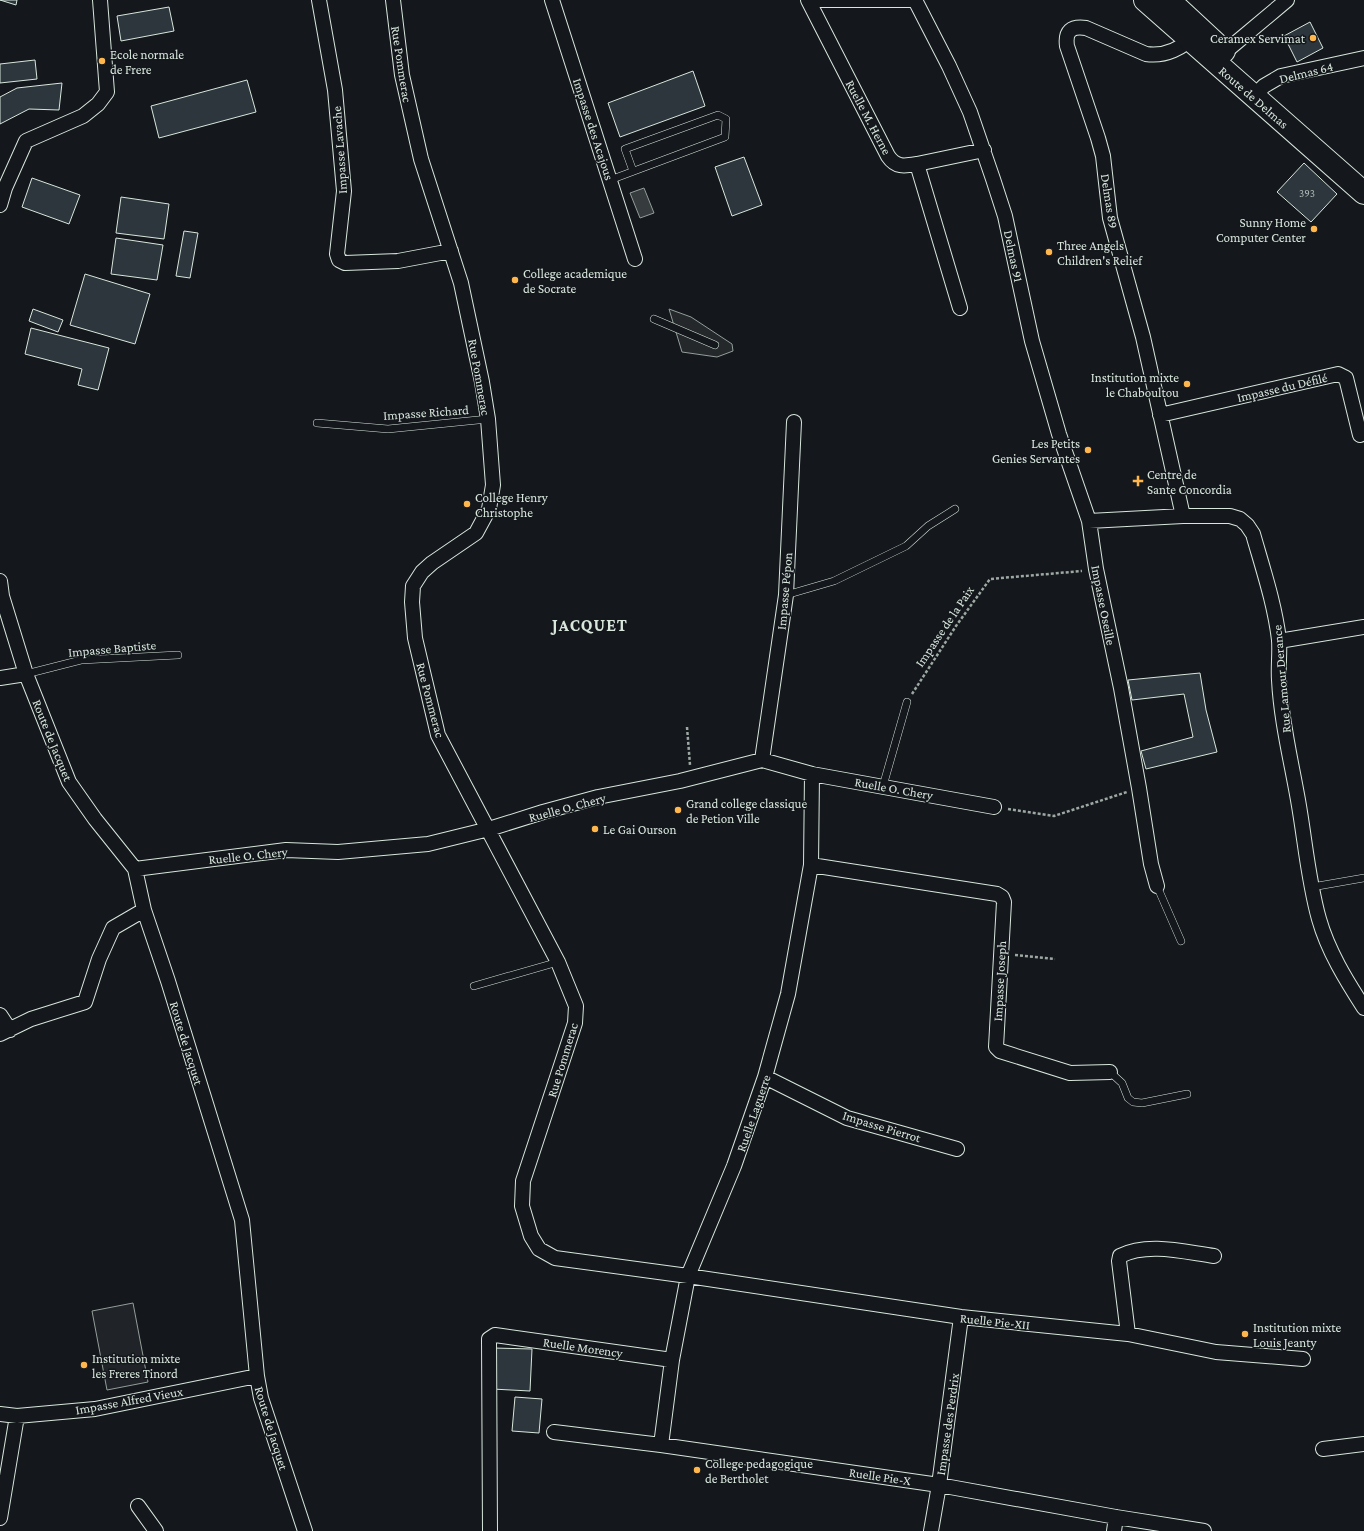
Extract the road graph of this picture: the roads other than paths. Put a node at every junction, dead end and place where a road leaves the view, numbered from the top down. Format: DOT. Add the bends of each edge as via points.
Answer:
graph roads {
  1 [pos="100,0"];
  2 [pos="319,0"];
  3 [pos="393,0"];
  4 [pos="552,0"];
  5 [pos="808,0"];
  6 [pos="915,0"];
  7 [pos="1145,0"];
  8 [pos="1169,0"];
  9 [pos="1286,0"];
  10 [pos="1195,34"];
  11 [pos="1225,52"];
  12 [pos="1364,58"];
  13 [pos="1259,91"];
  14 [pos="984,150"];
  15 [pos="918,164"];
  16 [pos="634,171"];
  17 [pos="1364,176"];
  18 [pos="610,180"];
  19 [pos="1364,193"];
  20 [pos="0,205"];
  21 [pos="450,251"];
  22 [pos="636,259"];
  23 [pos="960,308"];
  24 [pos="654,319"];
  25 [pos="715,345"];
  26 [pos="1160,415"];
  27 [pos="488,419"];
  28 [pos="794,422"];
  29 [pos="317,423"];
  30 [pos="1360,435"];
  31 [pos="955,509"];
  32 [pos="1183,516"];
  33 [pos="1089,521"];
  34 [pos="0,581"];
  35 [pos="786,595"];
  36 [pos="1364,627"];
  37 [pos="1279,641"];
  38 [pos="178,655"];
  39 [pos="26,674"];
  40 [pos="0,678"];
  41 [pos="907,702"];
  42 [pos="762,760"];
  43 [pos="812,774"];
  44 [pos="883,786"];
  45 [pos="994,807"];
  46 [pos="489,830"];
  47 [pos="811,865"];
  48 [pos="135,869"];
  49 [pos="1364,878"];
  50 [pos="1157,886"];
  51 [pos="1312,887"];
  52 [pos="144,910"];
  53 [pos="1180,941"];
  54 [pos="558,962"];
  55 [pos="474,986"];
  56 [pos="1364,1008"];
  57 [pos="0,1015"];
  58 [pos="5,1032"];
  59 [pos="1110,1072"];
  60 [pos="766,1077"];
  61 [pos="1187,1094"];
  62 [pos="957,1149"];
  63 [pos="1214,1256"];
  64 [pos="688,1276"];
  65 [pos="961,1317"];
  66 [pos="1128,1334"];
  67 [pos="1303,1359"];
  68 [pos="672,1360"];
  69 [pos="257,1376"];
  70 [pos="0,1414"];
  71 [pos="17,1416"];
  72 [pos="554,1432"];
  73 [pos="1364,1444"];
  74 [pos="661,1445"];
  75 [pos="1323,1449"];
  76 [pos="939,1485"];
  77 [pos="138,1506"];
  78 [pos="0,1518"];
  79 [pos="1115,1524"];
  80 [pos="489,1530"];
  81 [pos="156,1531"];
  82 [pos="305,1531"];
  83 [pos="931,1531"];
  84 [pos="1204,1531"];
  1 -- 20 [label="street" via="107,92 98,104 83,116 26,141"];
  2 -- 21 [label="street, Impasse Lavache" via="335,90 344,191 337,254 339,260 345,263 398,261"];
  3 -- 21 [label="street, Rue Pommerac" via="402,75 419,151"];
  4 -- 18 [label="street, Impasse des Acajous"];
  5 -- 6 [label="street"];
  5 -- 15 [label="street, Ruelle M. Herne" via="891,160 900,166"];
  6 -- 14 [label="street, Delmas 91" via="949,66"];
  7 -- 10 [label="main road, Route de Delmas"];
  8 -- 10 [label="main road, Route de Delmas"];
  9 -- 11 [label="street"];
  10 -- 11 [label="main road, Route de Delmas"];
  10 -- 13 [label="main road, Route de Delmas"];
  10 -- 26 [label="street, Delmas 89" via="1175,50 1155,56 1086,28 1070,31 1066,39 1103,156 1110,218 1143,337"];
  11 -- 13 [label="main road, Route de Delmas"];
  12 -- 13 [label="street, Delmas 64" via="1281,76"];
  13 -- 17 [label="main road, Route de Delmas"];
  13 -- 19 [label="main road, Route de Delmas"];
  14 -- 15 [label="street, Ruelle M. Herne"];
  14 -- 33 [label="street, Delmas 91" via="1005,216 1032,341 1059,434"];
  15 -- 23 [label="street"];
  16 -- 16 [label="lane" via="725,137 726,118 718,115 625,149"];
  16 -- 18 [label="lane"];
  18 -- 22 [label="street, Impasse des Acajous"];
  21 -- 27 [label="street, Rue Pommerac" via="464,296"];
  24 -- 25 [label="lane"];
  26 -- 30 [label="street, Impasse du Défilé" via="1338,374 1346,378"];
  26 -- 32 [label="street, Delmas 89"];
  27 -- 29 [label="lane, Impasse Richard" via="388,429"];
  27 -- 46 [label="street, Rue Pommerac" via="493,484 489,509 476,533 432,562 422,572 413,586 412,602 415,638 438,735"];
  28 -- 35 [label="street, Impasse Pépon"];
  31 -- 35 [label="lane" via="928,526 906,546 834,582"];
  32 -- 33 [label="street, Rue Lamour Derance"];
  32 -- 37 [label="street, Rue Lamour Derance" via="1230,516 1240,519 1247,525 1253,534"];
  33 -- 50 [label="street, Impasse Oseille"];
  34 -- 39 [label="street, Route de Jacquet" via="2,596"];
  35 -- 42 [label="street, Impasse Pépon"];
  36 -- 37 [label="street"];
  37 -- 51 [label="street, Rue Lamour Derance" via="1278,678 1281,708"];
  38 -- 39 [label="lane, Impasse Baptiste" via="82,660"];
  39 -- 40 [label="street"];
  39 -- 48 [label="street, Route de Jacquet" via="69,782"];
  41 -- 44 [label="lane"];
  42 -- 43 [label="street, Ruelle O. Chery"];
  42 -- 46 [label="street, Ruelle O. Chery" via="598,797"];
  43 -- 44 [label="street, Ruelle O. Chery"];
  43 -- 47 [label="street, Ruelle Laguerre"];
  44 -- 45 [label="street, Ruelle O. Chery"];
  46 -- 48 [label="street, Ruelle O. Chery" via="428,844 338,852 286,850"];
  46 -- 54 [label="street, Rue Pommerac"];
  47 -- 59 [label="street, Impasse Joseph" via="997,894 1002,897 1004,902 996,1047 1000,1051 1070,1073"];
  47 -- 60 [label="street, Ruelle Laguerre" via="788,994"];
  48 -- 52 [label="street, Route de Jacquet"];
  49 -- 51 [label="lane"];
  50 -- 53 [label="lane"];
  51 -- 56 [label="street, Rue Lamour Derance" via="1319,920 1331,951"];
  52 -- 58 [label="street" via="113,928 99,959 85,1002 31,1019"];
  52 -- 69 [label="street, Route de Jacquet" via="242,1220"];
  54 -- 55 [label="lane"];
  54 -- 64 [label="street, Rue Pommerac" via="576,1006 575,1023 523,1181 522,1206 531,1236 539,1249 555,1258"];
  57 -- 58 [label="street"];
  59 -- 61 [label="lane, Impasse Joseph" via="1122,1083 1128,1098 1133,1102 1142,1103"];
  60 -- 62 [label="street, Impasse Pierrot" via="847,1118"];
  60 -- 64 [label="street, Ruelle Laguerre" via="734,1166"];
  63 -- 66 [label="street" via="1151,1249 1120,1256"];
  64 -- 65 [label="street, Ruelle Pie-XII"];
  64 -- 68 [label="street, Ruelle Laguerre"];
  65 -- 66 [label="street, Ruelle Pie-XII"];
  65 -- 76 [label="street, Impasse des Perdrix"];
  66 -- 67 [label="street, Ruelle Pie-XII" via="1216,1352"];
  68 -- 74 [label="street, Ruelle Laguerre"];
  68 -- 80 [label="street, Ruelle Morency" via="492,1336 489,1339"];
  69 -- 71 [label="street, Impasse Alfred Vieux" via="94,1409"];
  69 -- 82 [label="street, Route de Jacquet" via="261,1398"];
  70 -- 71 [label="street, Impasse Alfred Vieux"];
  71 -- 78 [label="street"];
  72 -- 74 [label="street, Ruelle Pie-X"];
  73 -- 75 [label="street"];
  74 -- 76 [label="street, Ruelle Pie-X"];
  76 -- 79 [label="street, Ruelle Pie-X"];
  76 -- 83 [label="street, Impasse des Perdrix"];
  77 -- 81 [label="street"];
  79 -- 84 [label="street, Ruelle Pie-X"];
}
